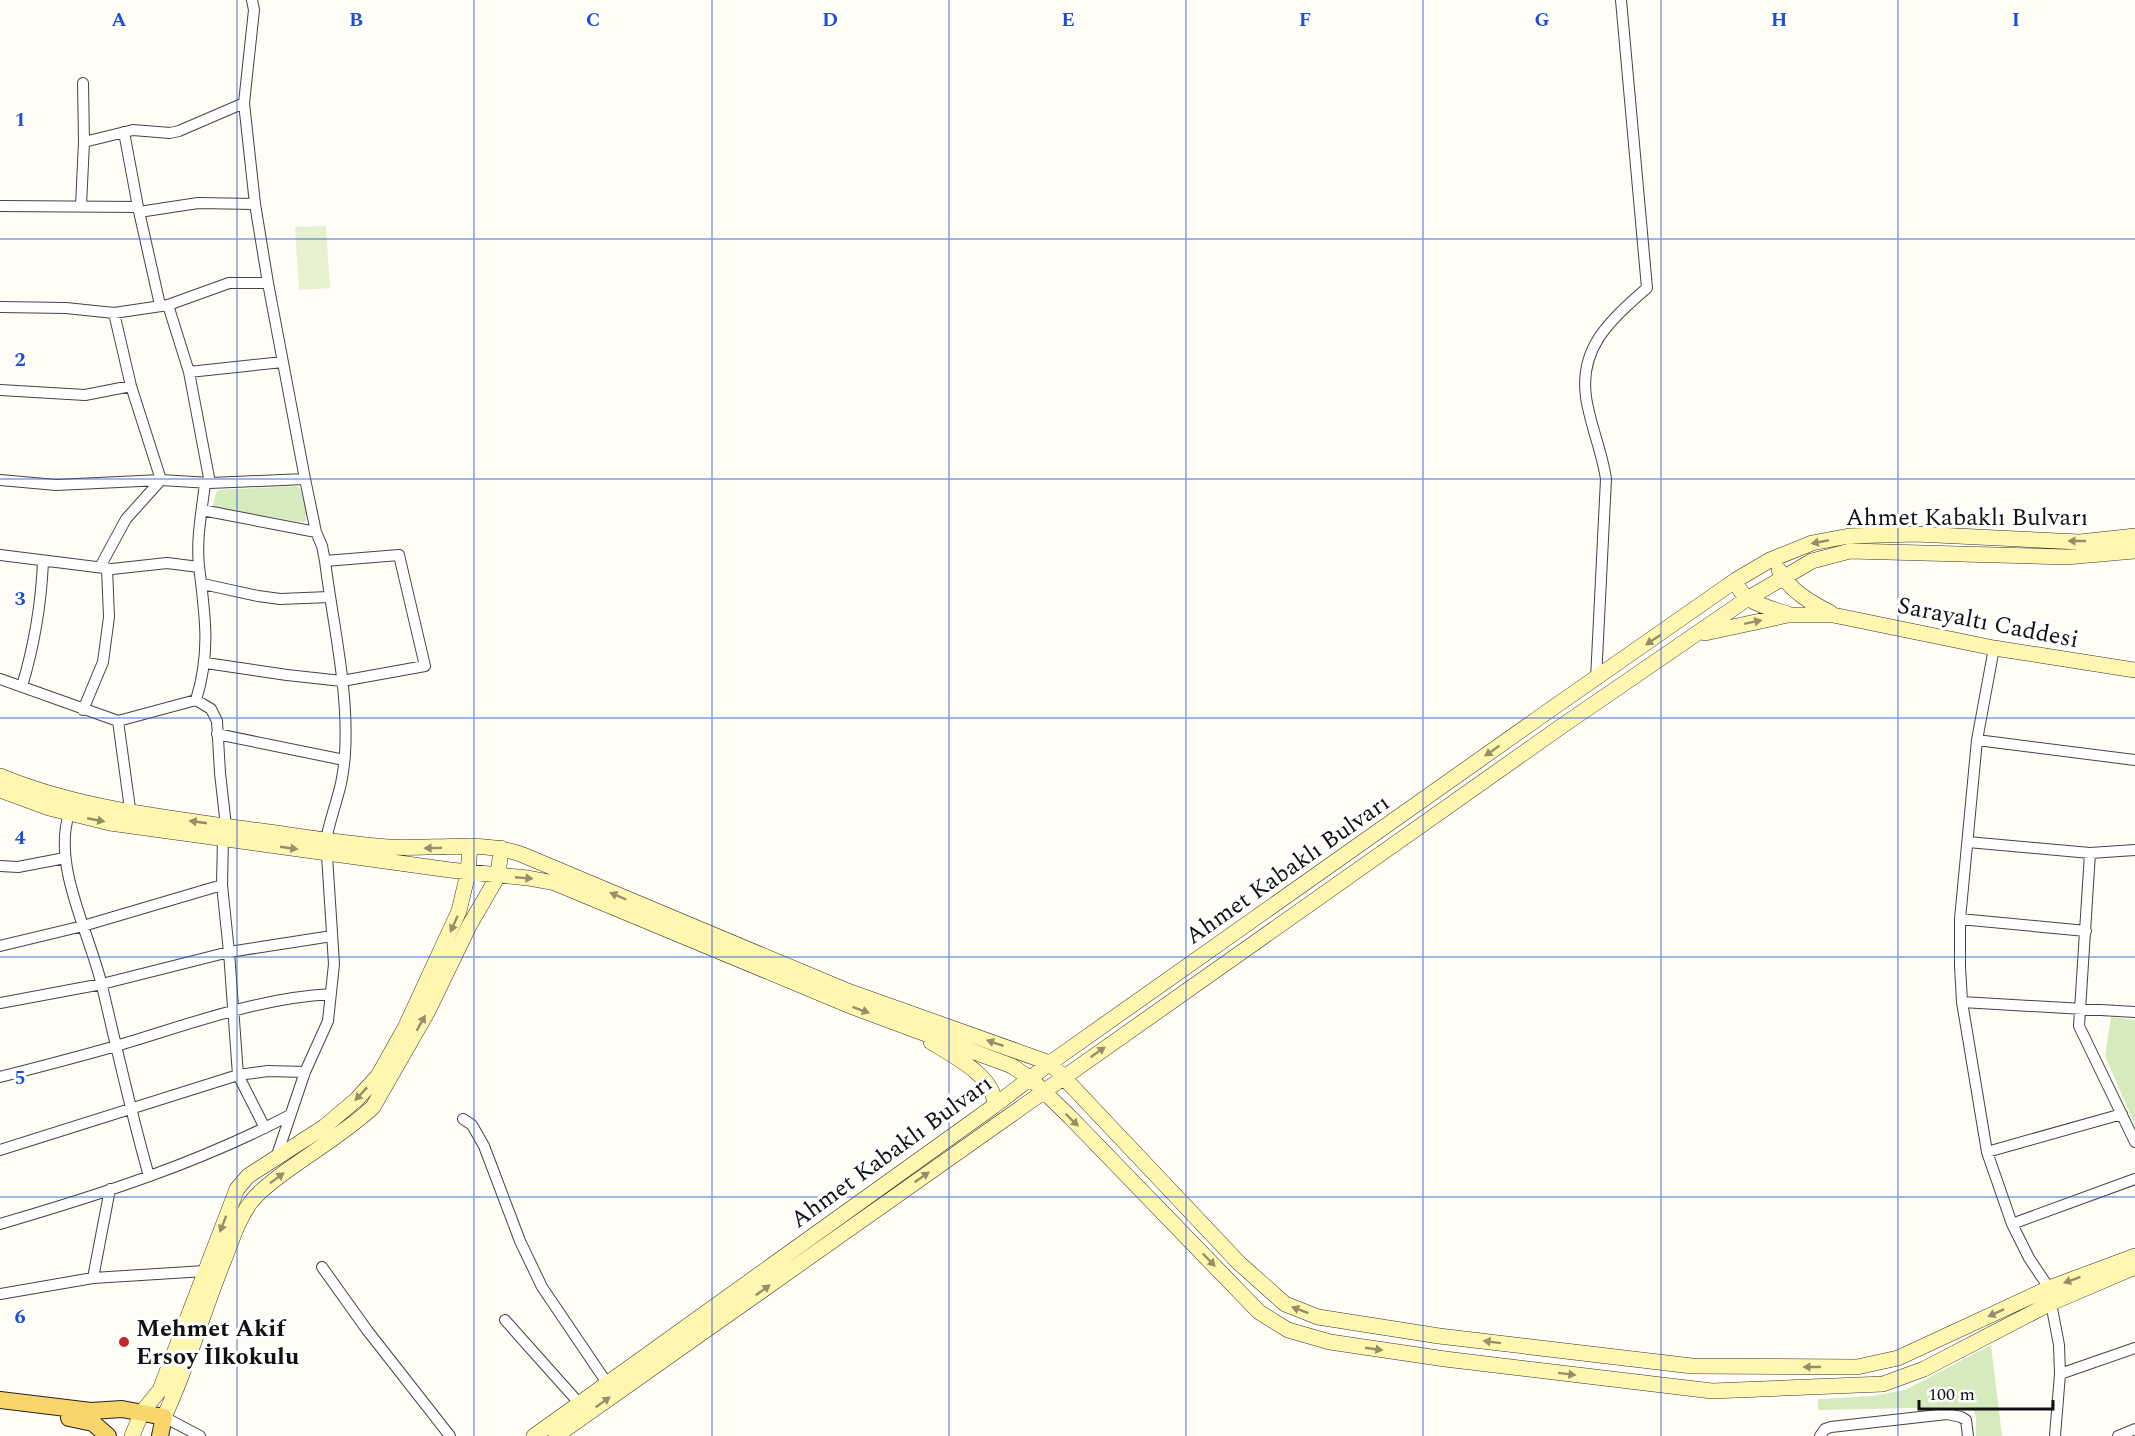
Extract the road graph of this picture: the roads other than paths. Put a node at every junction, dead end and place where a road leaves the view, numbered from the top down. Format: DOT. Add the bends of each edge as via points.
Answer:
graph roads {
  1 [pos="252,0"];
  2 [pos="1621,0"];
  3 [pos="83,83"];
  4 [pos="244,103"];
  5 [pos="124,132"];
  6 [pos="84,142"];
  7 [pos="255,204"];
  8 [pos="0,206"];
  9 [pos="81,206"];
  10 [pos="139,209"];
  11 [pos="268,284"];
  12 [pos="164,305"];
  13 [pos="0,307"];
  14 [pos="114,313"];
  15 [pos="283,362"];
  16 [pos="189,372"];
  17 [pos="131,386"];
  18 [pos="0,390"];
  19 [pos="305,479"];
  20 [pos="0,480"];
  21 [pos="161,480"];
  22 [pos="207,483"];
  23 [pos="202,510"];
  24 [pos="316,532"];
  25 [pos="2135,536"];
  26 [pos="2135,551"];
  27 [pos="0,555"];
  28 [pos="1770,560"];
  29 [pos="325,561"];
  30 [pos="43,562"];
  31 [pos="199,567"];
  32 [pos="103,568"];
  33 [pos="1783,579"];
  34 [pos="1736,580"];
  35 [pos="203,584"];
  36 [pos="329,597"];
  37 [pos="1747,599"];
  38 [pos="1788,615"];
  39 [pos="1833,615"];
  40 [pos="1696,636"];
  41 [pos="1994,648"];
  42 [pos="206,663"];
  43 [pos="2135,670"];
  44 [pos="0,679"];
  45 [pos="1596,679"];
  46 [pos="342,681"];
  47 [pos="22,686"];
  48 [pos="196,700"];
  49 [pos="83,710"];
  50 [pos="118,721"];
  51 [pos="217,735"];
  52 [pos="1977,740"];
  53 [pos="344,760"];
  54 [pos="2135,760"];
  55 [pos="0,776"];
  56 [pos="0,790"];
  57 [pos="69,814"];
  58 [pos="131,819"];
  59 [pos="225,832"];
  60 [pos="1968,842"];
  61 [pos="326,846"];
  62 [pos="470,846"];
  63 [pos="501,848"];
  64 [pos="2135,850"];
  65 [pos="2090,853"];
  66 [pos="65,858"];
  67 [pos="0,866"];
  68 [pos="468,873"];
  69 [pos="498,876"];
  70 [pos="222,885"];
  71 [pos="1960,919"];
  72 [pos="83,926"];
  73 [pos="2086,931"];
  74 [pos="332,936"];
  75 [pos="0,946"];
  76 [pos="229,952"];
  77 [pos="102,984"];
  78 [pos="331,994"];
  79 [pos="1962,1002"];
  80 [pos="0,1003"];
  81 [pos="2080,1009"];
  82 [pos="232,1010"];
  83 [pos="2135,1012"];
  84 [pos="903,1025"];
  85 [pos="115,1046"];
  86 [pos="1050,1063"];
  87 [pos="305,1072"];
  88 [pos="238,1075"];
  89 [pos="0,1077"];
  90 [pos="1063,1077"];
  91 [pos="1031,1079"];
  92 [pos="1042,1092"];
  93 [pos="994,1106"];
  94 [pos="130,1109"];
  95 [pos="2122,1114"];
  96 [pos="290,1115"];
  97 [pos="464,1119"];
  98 [pos="265,1128"];
  99 [pos="2135,1142"];
  100 [pos="0,1150"];
  101 [pos="1987,1152"];
  102 [pos="276,1159"];
  103 [pos="148,1176"];
  104 [pos="2135,1179"];
  105 [pos="110,1189"];
  106 [pos="0,1224"];
  107 [pos="2012,1224"];
  108 [pos="2135,1256"];
  109 [pos="322,1267"];
  110 [pos="2135,1267"];
  111 [pos="205,1270"];
  112 [pos="93,1278"];
  113 [pos="0,1294"];
  114 [pos="2050,1296"];
  115 [pos="505,1320"];
  116 [pos="2135,1348"];
  117 [pos="2060,1374"];
  118 [pos="606,1383"];
  119 [pos="0,1400"];
  120 [pos="579,1403"];
  121 [pos="0,1408"];
  122 [pos="142,1412"];
  123 [pos="164,1417"];
  124 [pos="2135,1429"];
  125 [pos="108,1436"];
  126 [pos="132,1436"];
  127 [pos="160,1436"];
  128 [pos="200,1436"];
  129 [pos="450,1436"];
  130 [pos="534,1436"];
  131 [pos="556,1436"];
  132 [pos="1820,1436"];
  133 [pos="1968,1436"];
  134 [pos="2055,1436"];
  135 [pos="2118,1436"];
  1 -- 4 [label="street"];
  2 -- 45 [label="street" via="1647,288 1610,323 1587,360 1586,397 1606,479"];
  3 -- 6 [label="street"];
  4 -- 5 [label="street" via="179,131"];
  4 -- 7 [label="street"];
  5 -- 6 [label="street"];
  5 -- 10 [label="street"];
  6 -- 9 [label="street"];
  7 -- 10 [label="street" via="198,203"];
  7 -- 11 [label="street"];
  8 -- 9 [label="street"];
  9 -- 10 [label="street"];
  10 -- 12 [label="street"];
  11 -- 12 [label="street" via="229,283"];
  11 -- 15 [label="street"];
  12 -- 14 [label="street"];
  12 -- 16 [label="street"];
  13 -- 14 [label="street"];
  14 -- 17 [label="street"];
  15 -- 16 [label="street"];
  15 -- 19 [label="street"];
  16 -- 22 [label="street"];
  17 -- 18 [label="street" via="85,395"];
  17 -- 21 [label="street"];
  19 -- 22 [label="street"];
  19 -- 24 [label="street"];
  20 -- 21 [label="street" via="56,485"];
  21 -- 22 [label="street"];
  21 -- 32 [label="street" via="126,519"];
  22 -- 23 [label="street"];
  23 -- 24 [label="street"];
  23 -- 31 [label="street"];
  24 -- 29 [label="street"];
  25 -- 28 [label="street, Ahmet Kabaklı Bulvarı, one-way" via="2080,542 1916,534 1849,536 1812,543"];
  26 -- 33 [label="street, Ahmet Kabaklı Bulvarı" via="2066,557 1850,551 1812,561"];
  27 -- 30 [label="street"];
  28 -- 33 [label="street"];
  28 -- 34 [label="street, Ahmet Kabaklı Bulvarı"];
  29 -- 36 [label="street"];
  29 -- 46 [label="street" via="399,555 425,666"];
  30 -- 32 [label="street"];
  30 -- 47 [label="street" via="34,646"];
  31 -- 32 [label="street" via="167,563"];
  31 -- 35 [label="street"];
  32 -- 49 [label="street" via="109,617 103,662"];
  33 -- 37 [label="street, Ahmet Kabaklı Bulvarı"];
  33 -- 39 [label="street" via="1810,603"];
  34 -- 37 [label="street"];
  34 -- 45 [label="street, Ahmet Kabaklı Bulvarı, one-way"];
  35 -- 36 [label="street" via="258,597"];
  35 -- 42 [label="street"];
  36 -- 46 [label="street"];
  37 -- 38 [label="street"];
  37 -- 40 [label="street, Ahmet Kabaklı Bulvarı"];
  38 -- 39 [label="street"];
  40 -- 38 [label="street, one-way"];
  39 -- 41 [label="street, Sarayaltı Caddesi"];
  90 -- 40 [label="street, Ahmet Kabaklı Bulvarı, one-way" via="1558,728"];
  41 -- 43 [label="street, Sarayaltı Caddesi"];
  41 -- 52 [label="street"];
  42 -- 46 [label="street"];
  42 -- 48 [label="street"];
  44 -- 47 [label="street"];
  45 -- 86 [label="street, Ahmet Kabaklı Bulvarı, one-way"];
  46 -- 53 [label="street"];
  47 -- 49 [label="street"];
  48 -- 50 [label="street"];
  48 -- 51 [label="street" via="211,709 217,720"];
  49 -- 50 [label="street"];
  50 -- 58 [label="street"];
  51 -- 53 [label="street"];
  51 -- 59 [label="street"];
  52 -- 54 [label="street"];
  52 -- 60 [label="street"];
  53 -- 61 [label="street"];
  55 -- 58 [label="street"];
  56 -- 57 [label="street"];
  57 -- 58 [label="street, one-way"];
  57 -- 66 [label="street" via="64,832"];
  58 -- 59 [label="street"];
  59 -- 61 [label="street"];
  59 -- 70 [label="street"];
  60 -- 65 [label="street"];
  60 -- 71 [label="street"];
  62 -- 61 [label="street, one-way"];
  61 -- 68 [label="street"];
  61 -- 74 [label="street"];
  62 -- 63 [label="street"];
  62 -- 68 [label="street"];
  63 -- 69 [label="street"];
  86 -- 63 [label="street, one-way" via="845,990"];
  64 -- 65 [label="street"];
  65 -- 73 [label="street"];
  66 -- 67 [label="street" via="18,867"];
  66 -- 72 [label="street"];
  68 -- 69 [label="street"];
  68 -- 102 [label="street, one-way" via="459,911 441,954 378,1076 324,1127"];
  69 -- 84 [label="street, one-way" via="555,883"];
  123 -- 69 [label="street, one-way" via="240,1219 251,1201 373,1107"];
  70 -- 72 [label="street"];
  70 -- 76 [label="street"];
  71 -- 73 [label="street"];
  71 -- 79 [label="street"];
  72 -- 75 [label="street"];
  72 -- 77 [label="street"];
  73 -- 81 [label="street"];
  74 -- 76 [label="street"];
  74 -- 78 [label="street"];
  76 -- 77 [label="street"];
  76 -- 82 [label="street"];
  77 -- 80 [label="street"];
  77 -- 85 [label="street"];
  78 -- 82 [label="street"];
  78 -- 87 [label="street" via="328,1021"];
  79 -- 81 [label="street"];
  79 -- 101 [label="street"];
  81 -- 83 [label="street"];
  81 -- 95 [label="street" via="2079,1026"];
  82 -- 85 [label="street"];
  82 -- 88 [label="street"];
  84 -- 91 [label="street" via="1012,1066"];
  84 -- 93 [label="street" via="963,1062 981,1078 992,1090"];
  85 -- 89 [label="street"];
  85 -- 94 [label="street"];
  86 -- 90 [label="street"];
  86 -- 91 [label="street, Ahmet Kabaklı Bulvarı"];
  87 -- 88 [label="street"];
  87 -- 96 [label="street"];
  88 -- 94 [label="street"];
  88 -- 98 [label="street"];
  90 -- 92 [label="street, Ahmet Kabaklı Bulvarı"];
  114 -- 90 [label="street, one-way" via="1898,1358 1857,1367 1692,1366 1439,1336 1318,1317 1285,1304 1239,1263"];
  91 -- 92 [label="street"];
  91 -- 93 [label="street, Ahmet Kabaklı Bulvarı"];
  92 -- 114 [label="street, one-way" via="1260,1312 1288,1329 1329,1342 1712,1391 1883,1384 1924,1368"];
  131 -- 92 [label="street, Ahmet Kabaklı Bulvarı, one-way"];
  93 -- 118 [label="street, Ahmet Kabaklı Bulvarı"];
  94 -- 100 [label="street"];
  94 -- 103 [label="street"];
  95 -- 99 [label="street"];
  95 -- 101 [label="street"];
  96 -- 98 [label="street"];
  96 -- 102 [label="street"];
  97 -- 118 [label="street" via="484,1146 542,1287"];
  98 -- 103 [label="street"];
  101 -- 107 [label="street"];
  102 -- 111 [label="street, one-way" via="248,1176 237,1189"];
  103 -- 105 [label="street"];
  104 -- 107 [label="street"];
  105 -- 106 [label="street"];
  105 -- 112 [label="street"];
  107 -- 114 [label="street"];
  108 -- 114 [label="street, one-way"];
  109 -- 129 [label="street"];
  110 -- 114 [label="street"];
  111 -- 112 [label="street"];
  111 -- 122 [label="street" via="160,1390"];
  112 -- 113 [label="street"];
  114 -- 117 [label="street"];
  115 -- 120 [label="street"];
  116 -- 117 [label="street"];
  117 -- 134 [label="street"];
  118 -- 120 [label="street, Ahmet Kabaklı Bulvarı"];
  119 -- 122 [label="main road" via="91,1411"];
  120 -- 130 [label="street, Ahmet Kabaklı Bulvarı"];
  121 -- 125 [label="main road" via="93,1423"];
  122 -- 123 [label="main road"];
  122 -- 126 [label="street"];
  123 -- 127 [label="main road"];
  123 -- 128 [label="street"];
  124 -- 135 [label="street"];
  132 -- 133 [label="street" via="1831,1427 1947,1414 1966,1420"];
}
